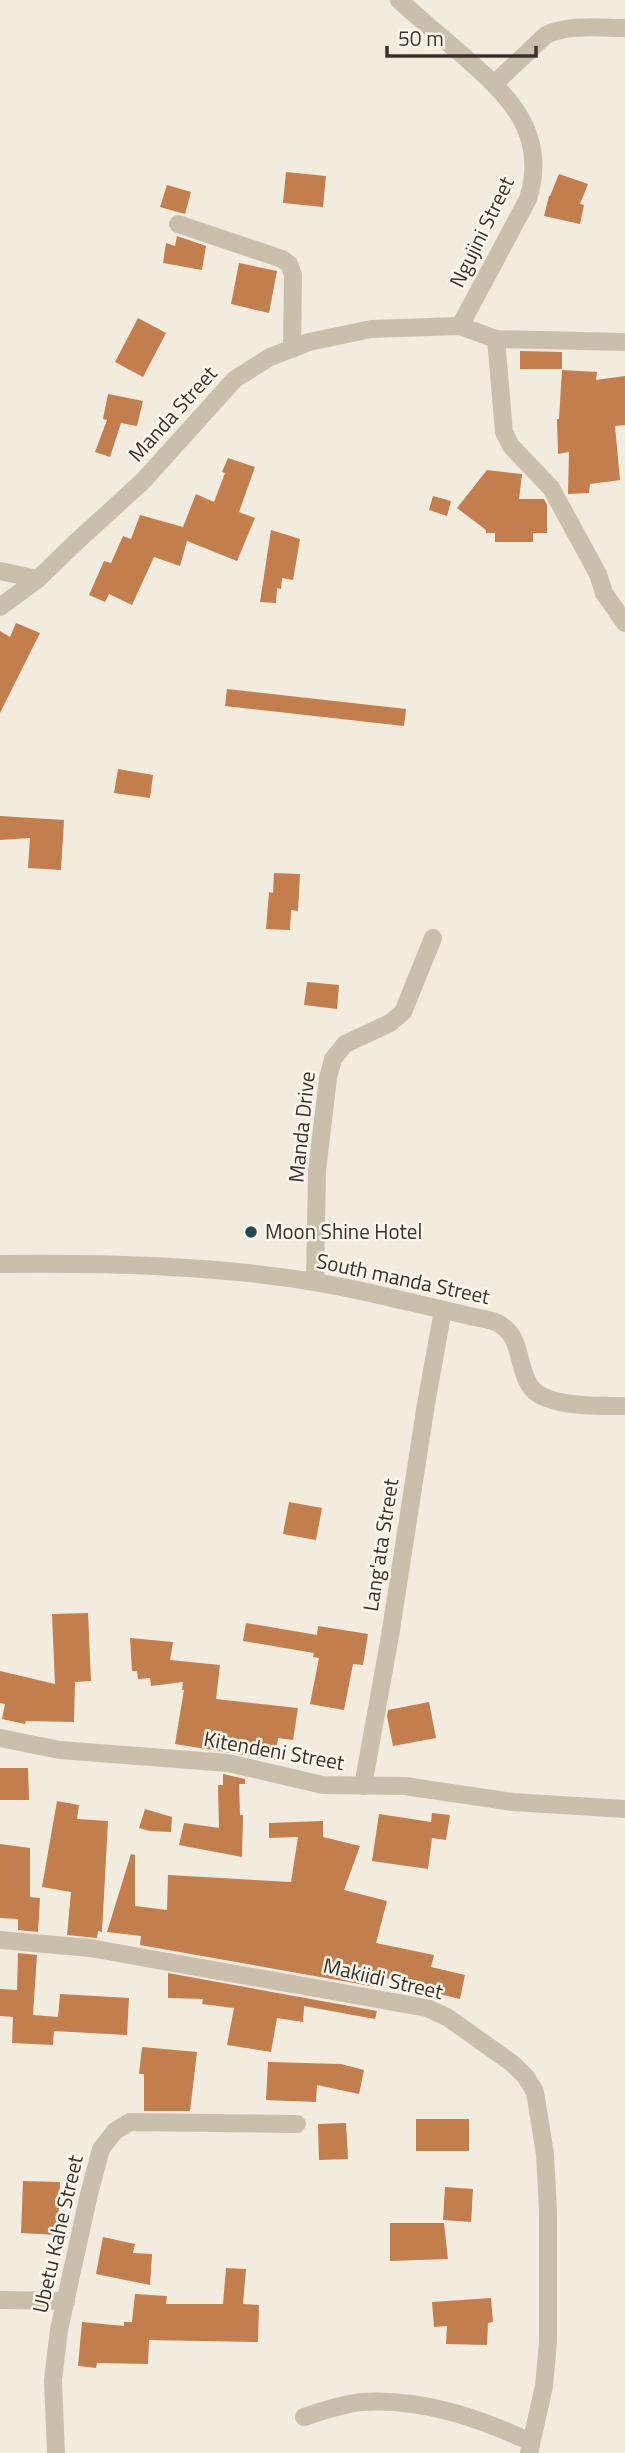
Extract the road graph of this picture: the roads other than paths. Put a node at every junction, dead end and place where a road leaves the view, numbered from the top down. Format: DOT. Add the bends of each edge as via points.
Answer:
graph roads {
  1 [pos="399,0"];
  2 [pos="625,28"];
  3 [pos="495,83"];
  4 [pos="178,224"];
  5 [pos="460,326"];
  6 [pos="496,339"];
  7 [pos="625,342"];
  8 [pos="292,349"];
  9 [pos="0,571"];
  10 [pos="38,579"];
  11 [pos="0,607"];
  12 [pos="625,623"];
  13 [pos="433,938"];
  14 [pos="0,1264"];
  15 [pos="315,1282"];
  16 [pos="443,1311"];
  17 [pos="625,1406"];
  18 [pos="0,1738"];
  19 [pos="363,1786"];
  20 [pos="625,1809"];
  21 [pos="0,1940"];
  22 [pos="297,2124"];
  23 [pos="0,2300"];
  24 [pos="66,2301"];
  25 [pos="304,2417"];
  26 [pos="530,2447"];
  27 [pos="55,2453"];
  1 -- 3 [label="street, Ngujini Street"];
  2 -- 3 [label="street" via="554,31"];
  3 -- 5 [label="street, Ngujini Street" via="524,122 534,157 533,181 528,199"];
  4 -- 8 [label="street" via="289,264 293,275"];
  5 -- 6 [label="street, Manda Street"];
  5 -- 8 [label="street, Manda Street" via="371,328"];
  6 -- 7 [label="street, Manda Street"];
  6 -- 12 [label="street" via="504,432 511,446 551,488 604,593"];
  8 -- 10 [label="street, Manda Street" via="235,379 144,481"];
  9 -- 10 [label="street"];
  10 -- 11 [label="street, Manda Street"];
  13 -- 15 [label="street, Manda Drive" via="403,1012 345,1044 333,1059 317,1171"];
  14 -- 15 [label="street, South manda Street" via="152,1265"];
  15 -- 16 [label="street, South manda Street"];
  16 -- 17 [label="street, South manda Street" via="493,1321 508,1329 530,1387 540,1395 561,1402"];
  16 -- 19 [label="street, Lang'ata Street"];
  18 -- 19 [label="street, Kitendeni Street" via="60,1750 228,1763 323,1785"];
  19 -- 20 [label="street, Kitendeni Street" via="405,1786 513,1802"];
  21 -- 26 [label="street, Makiidi Street" via="90,1948 427,2008 513,2064 534,2092 545,2154 548,2211 548,2342"];
  22 -- 24 [label="street, Ubetu Kahe Street" via="130,2122 115,2131 101,2149"];
  23 -- 24 [label="street"];
  24 -- 27 [label="street, Ubetu Kahe Street" via="53,2380"];
  25 -- 26 [label="street" via="360,2402 394,2402 491,2423"];
}
